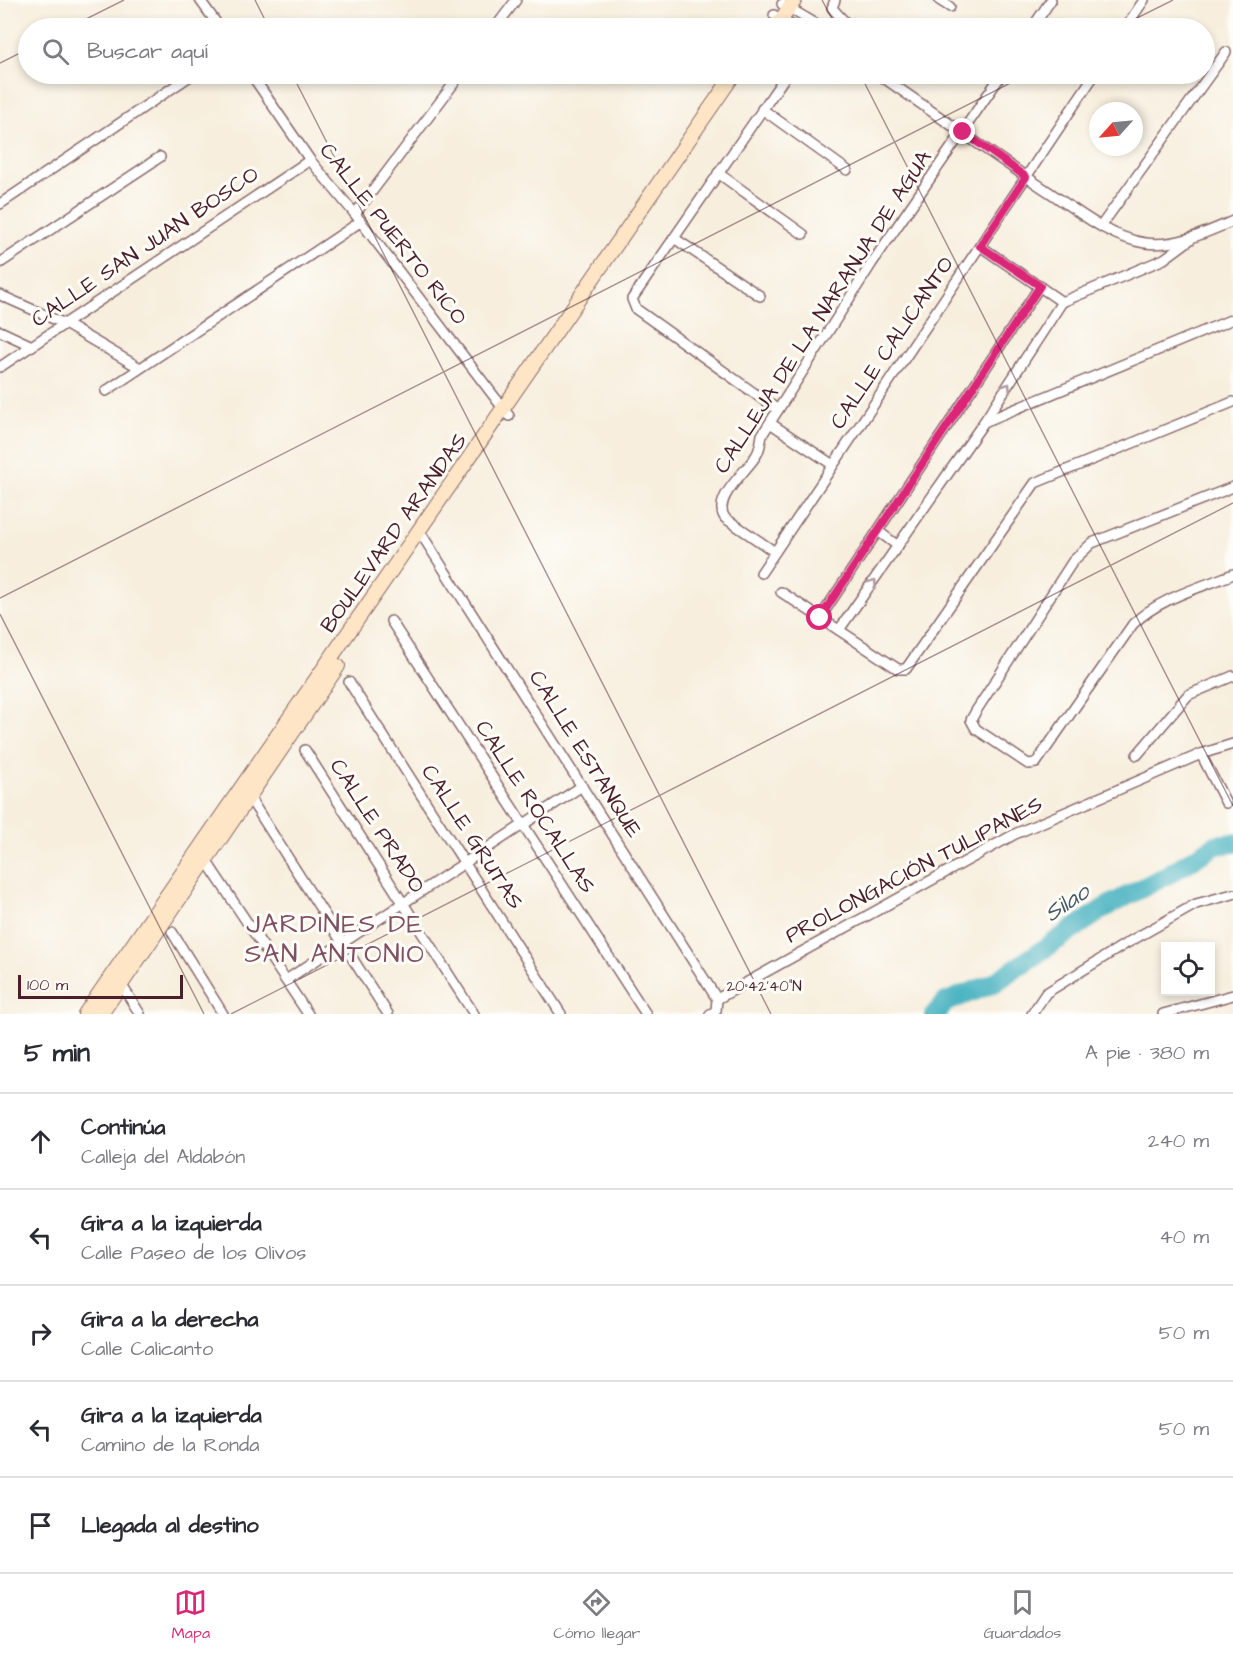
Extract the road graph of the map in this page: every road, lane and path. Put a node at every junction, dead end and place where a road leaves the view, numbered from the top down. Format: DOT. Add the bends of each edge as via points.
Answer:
graph roads {
  1 [pos="200,0"];
  2 [pos="516,0"];
  3 [pos="835,0"];
  4 [pos="939,0"];
  5 [pos="1051,0"];
  6 [pos="1144,0"];
  7 [pos="950,7"];
  8 [pos="783,11"];
  9 [pos="213,18"];
  10 [pos="502,18"];
  11 [pos="799,18"];
  12 [pos="841,18"];
  13 [pos="1039,18"];
  14 [pos="1132,18"];
  15 [pos="1226,52"];
  16 [pos="1215,67"];
  17 [pos="178,84"];
  18 [pos="258,84"];
  19 [pos="454,84"];
  20 [pos="727,84"];
  21 [pos="737,84"];
  22 [pos="780,84"];
  23 [pos="893,84"];
  24 [pos="995,84"];
  25 [pos="1088,84"];
  26 [pos="1203,84"];
  27 [pos="762,109"];
  28 [pos="963,132"];
  29 [pos="159,158"];
  30 [pos="310,160"];
  31 [pos="847,170"];
  32 [pos="718,173"];
  33 [pos="1026,177"];
  34 [pos="0,204"];
  35 [pos="358,218"];
  36 [pos="1233,221"];
  37 [pos="1101,226"];
  38 [pos="803,234"];
  39 [pos="674,238"];
  40 [pos="1192,238"];
  41 [pos="980,246"];
  42 [pos="0,263"];
  43 [pos="1040,286"];
  44 [pos="0,295"];
  45 [pos="760,296"];
  46 [pos="1062,302"];
  47 [pos="1233,319"];
  48 [pos="65,324"];
  49 [pos="0,331"];
  50 [pos="32,346"];
  51 [pos="0,367"];
  52 [pos="140,368"];
  53 [pos="106,391"];
  54 [pos="1233,402"];
  55 [pos="778,410"];
  56 [pos="506,413"];
  57 [pos="984,422"];
  58 [pos="770,423"];
  59 [pos="833,465"];
  60 [pos="1233,487"];
  61 [pos="878,531"];
  62 [pos="422,536"];
  63 [pos="898,546"];
  64 [pos="775,552"];
  65 [pos="761,573"];
  66 [pos="1233,574"];
  67 [pos="781,592"];
  68 [pos="820,618"];
  69 [pos="391,621"];
  70 [pos="839,630"];
  71 [pos="1233,676"];
  72 [pos="349,682"];
  73 [pos="1233,744"];
  74 [pos="305,750"];
  75 [pos="1201,754"];
  76 [pos="1137,755"];
  77 [pos="582,786"];
  78 [pos="246,793"];
  79 [pos="1226,803"];
  80 [pos="523,824"];
  81 [pos="206,859"];
  82 [pos="466,864"];
  83 [pos="1233,894"];
  84 [pos="405,904"];
  85 [pos="172,932"];
  86 [pos="344,943"];
  87 [pos="118,978"];
  88 [pos="286,980"];
  89 [pos="1233,995"];
  90 [pos="717,999"];
  91 [pos="85,1014"];
  92 [pos="101,1014"];
  93 [pos="140,1014"];
  94 [pos="224,1014"];
  95 [pos="308,1014"];
  96 [pos="388,1014"];
  97 [pos="474,1014"];
  98 [pos="561,1014"];
  99 [pos="646,1014"];
  100 [pos="710,1014"];
  101 [pos="1032,1014"];
  102 [pos="1163,1014"];
  1 -- 9 [label="street"];
  2 -- 10 [label="street"];
  3 -- 12 [label="street" via="832,8"];
  4 -- 7 [label="street"];
  5 -- 13 [label="street"];
  6 -- 14 [label="street"];
  8 -- 11 [label="street"];
  15 -- 16 [label="street"];
  17 -- 34 [label="street"];
  18 -- 30 [label="street, CALLE PUERTO RICO"];
  19 -- 35 [label="street"];
  20 -- 56 [label="main road, BOULEVARD ARANDAS"];
  21 -- 56 [label="main road, BOULEVARD ARANDAS"];
  22 -- 27 [label="street"];
  23 -- 28 [label="street"];
  24 -- 28 [label="street, CALLEJA DE LA NARANJA DE AGUA"];
  25 -- 33 [label="street, CALLE CALICANTO"];
  26 -- 37 [label="street"];
  27 -- 31 [label="street"];
  27 -- 32 [label="street"];
  28 -- 33 [label="street"];
  28 -- 55 [label="street, CALLEJA DE LA NARANJA DE AGUA" via="872,263"];
  29 -- 42 [label="street"];
  30 -- 35 [label="street, CALLE PUERTO RICO"];
  30 -- 48 [label="street, CALLE SAN JUAN BOSCO"];
  32 -- 38 [label="street"];
  32 -- 39 [label="street"];
  33 -- 37 [label="street"];
  33 -- 41 [label="street, CALLE CALICANTO"];
  35 -- 52 [label="street"];
  35 -- 56 [label="street, CALLE PUERTO RICO"];
  36 -- 40 [label="street"];
  37 -- 40 [label="street" via="1145,243"];
  39 -- 45 [label="street"];
  39 -- 55 [label="street" via="632,299 636,309"];
  40 -- 46 [label="street" via="1164,259"];
  41 -- 43 [label="street"];
  41 -- 59 [label="street, CALLE CALICANTO"];
  43 -- 46 [label="street"];
  43 -- 61 [label="street"];
  44 -- 48 [label="street"];
  57 -- 46 [label="street, one-way"];
  47 -- 57 [label="street"];
  48 -- 50 [label="street, CALLE SAN JUAN BOSCO"];
  48 -- 52 [label="street"];
  49 -- 50 [label="street"];
  50 -- 51 [label="street, CALLE SAN JUAN BOSCO"];
  52 -- 53 [label="street"];
  54 -- 70 [label="street" via="1035,483 906,669 898,669"];
  55 -- 58 [label="street, CALLEJA DE LA NARANJA DE AGUA"];
  56 -- 62 [label="main road, BOULEVARD ARANDAS"];
  57 -- 63 [label="street"];
  58 -- 59 [label="street"];
  58 -- 64 [label="street, CALLEJA DE LA NARANJA DE AGUA" via="758,453 722,502 721,513"];
  59 -- 64 [label="street, CALLE CALICANTO"];
  60 -- 66 [label="street" via="1092,543 1073,561 971,720 976,729 1028,764 1036,763 1133,624 1166,601"];
  61 -- 63 [label="street"];
  61 -- 68 [label="street"];
  62 -- 77 [label="street, CALLE ESTANQUE"];
  62 -- 78 [label="main road, BOULEVARD ARANDAS"];
  70 -- 63 [label="street, one-way"];
  64 -- 65 [label="street, CALLE CALICANTO"];
  67 -- 68 [label="street"];
  68 -- 70 [label="street"];
  69 -- 80 [label="street, CALLE ROCALLAS"];
  71 -- 76 [label="street" via="1188,695"];
  72 -- 82 [label="street, CALLE GRUTAS"];
  73 -- 75 [label="street, PROLONGACIÓN TULIPANES"];
  74 -- 84 [label="street, CALLE PRADO"];
  75 -- 79 [label="street"];
  75 -- 90 [label="street, PROLONGACIÓN TULIPANES" via="1015,834"];
  77 -- 80 [label="street"];
  77 -- 90 [label="street, CALLE ESTANQUE"];
  78 -- 81 [label="main road, BOULEVARD ARANDAS"];
  78 -- 86 [label="street"];
  78 -- 87 [label="main road, BOULEVARD ARANDAS"];
  80 -- 82 [label="street"];
  80 -- 99 [label="street, CALLE ROCALLAS"];
  81 -- 87 [label="main road, BOULEVARD ARANDAS"];
  81 -- 88 [label="street"];
  82 -- 84 [label="street"];
  82 -- 98 [label="street, CALLE GRUTAS"];
  83 -- 101 [label="street" via="1196,904 1127,943 1046,993"];
  84 -- 86 [label="street"];
  84 -- 97 [label="street, CALLE PRADO"];
  85 -- 94 [label="street"];
  86 -- 88 [label="street"];
  86 -- 96 [label="street"];
  87 -- 91 [label="main road, BOULEVARD ARANDAS"];
  87 -- 92 [label="main road, BOULEVARD ARANDAS"];
  87 -- 93 [label="street"];
  88 -- 95 [label="street"];
  89 -- 102 [label="street"];
  90 -- 100 [label="street" via="716,1011"];
}
